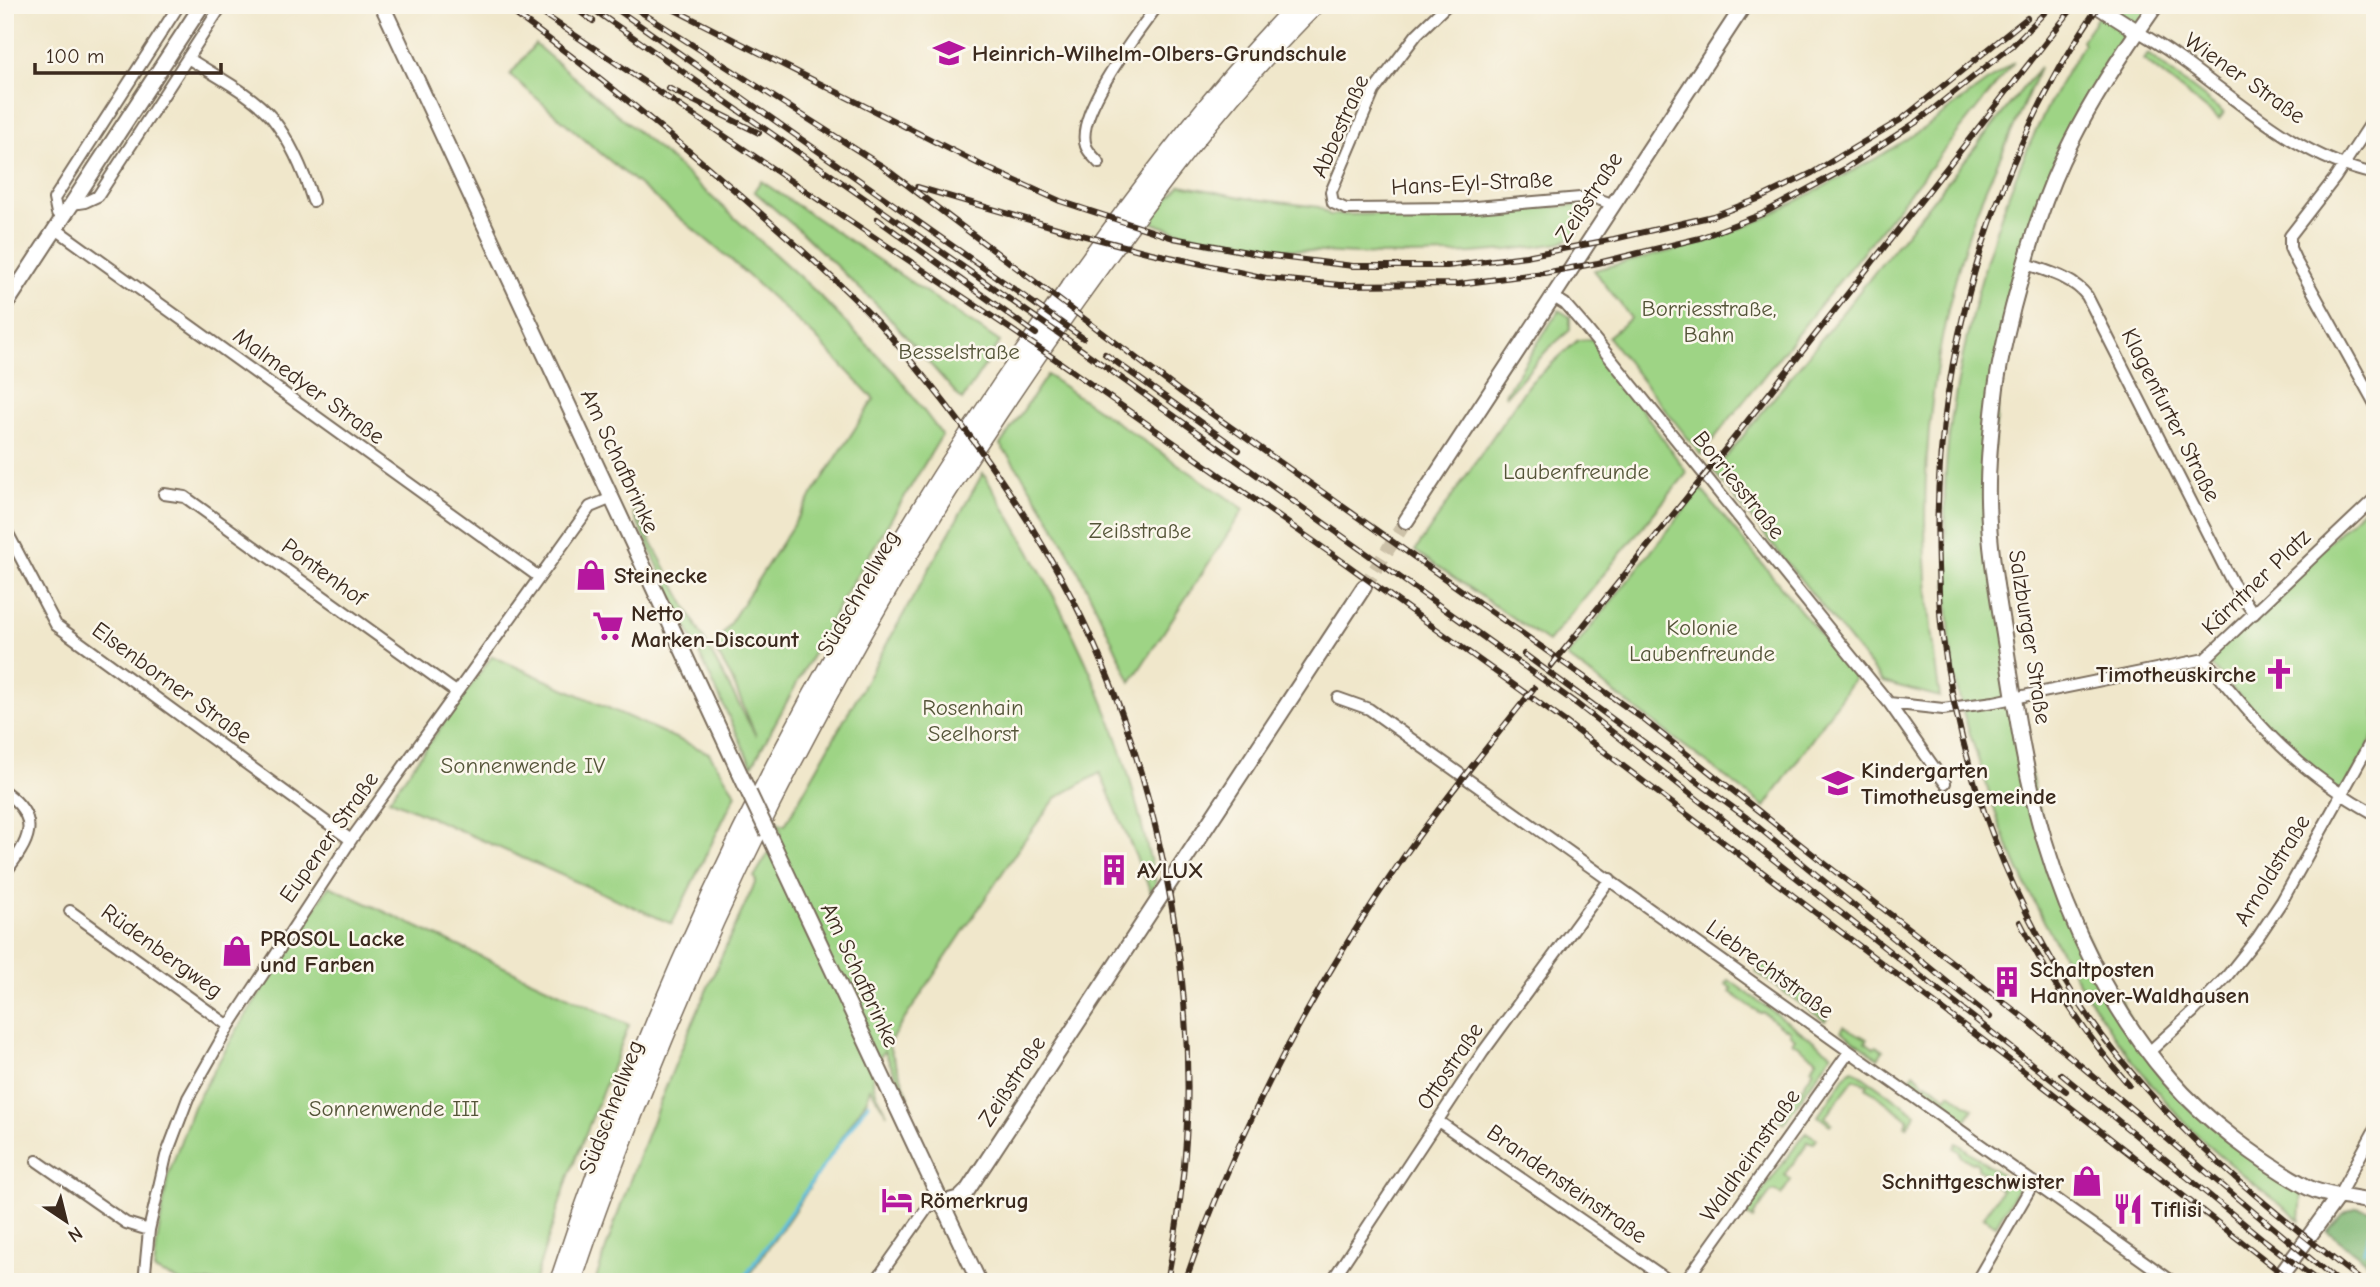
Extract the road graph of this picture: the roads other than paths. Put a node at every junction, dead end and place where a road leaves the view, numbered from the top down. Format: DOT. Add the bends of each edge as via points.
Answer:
graph roads {
  1 [pos="179,5"];
  2 [pos="202,5"];
  3 [pos="222,5"];
  4 [pos="383,5"];
  5 [pos="1158,5"];
  6 [pos="1297,5"];
  7 [pos="1315,5"];
  8 [pos="1447,5"];
  9 [pos="1744,5"];
  10 [pos="2096,5"];
  11 [pos="2156,5"];
  12 [pos="2137,31"];
  13 [pos="188,58"];
  14 [pos="2375,117"];
  15 [pos="1099,163"];
  16 [pos="2343,166"];
  17 [pos="2375,174"];
  18 [pos="313,201"];
  19 [pos="1333,203"];
  20 [pos="72,204"];
  21 [pos="1612,204"];
  22 [pos="59,223"];
  23 [pos="2024,264"];
  24 [pos="1552,296"];
  25 [pos="5,306"];
  26 [pos="2375,404"];
  27 [pos="164,494"];
  28 [pos="612,498"];
  29 [pos="2375,498"];
  30 [pos="1406,521"];
  31 [pos="5,528"];
  32 [pos="539,577"];
  33 [pos="1364,587"];
  34 [pos="2254,614"];
  35 [pos="2205,659"];
  36 [pos="456,692"];
  37 [pos="1339,698"];
  38 [pos="2014,698"];
  39 [pos="1889,704"];
  40 [pos="2375,734"];
  41 [pos="1945,783"];
  42 [pos="5,792"];
  43 [pos="2341,796"];
  44 [pos="2375,814"];
  45 [pos="351,840"];
  46 [pos="5,873"];
  47 [pos="1610,879"];
  48 [pos="70,911"];
  49 [pos="229,1026"];
  50 [pos="1849,1052"];
  51 [pos="2148,1053"];
  52 [pos="1438,1121"];
  53 [pos="2375,1129"];
  54 [pos="37,1161"];
  55 [pos="2034,1182"];
  56 [pos="2339,1195"];
  57 [pos="942,1203"];
  58 [pos="2374,1203"];
  59 [pos="149,1230"];
  60 [pos="1336,1280"];
  61 [pos="144,1282"];
  62 [pos="559,1282"];
  63 [pos="572,1282"];
  64 [pos="876,1282"];
  65 [pos="979,1282"];
  66 [pos="1671,1282"];
  67 [pos="1685,1282"];
  68 [pos="1976,1282"];
  69 [pos="2174,1282"];
  70 [pos="2276,1282"];
  1 -- 22 [label="street" via="54,199"];
  2 -- 20 [label="street"];
  3 -- 13 [label="street"];
  4 -- 28 [label="street, Am Schafbrinke"];
  5 -- 15 [label="street" via="1119,59 1085,122 1086,146"];
  6 -- 62 [label="highway, Südschnellweg" via="1198,117 1124,211 972,427 874,584 772,771 676,975 610,1136"];
  7 -- 63 [label="highway, Südschnellweg" via="1262,61 1135,218 982,435 886,592 790,765 687,981"];
  8 -- 19 [label="street, Abbestraße" via="1417,34 1374,91 1331,192"];
  9 -- 21 [label="street, Zeißstraße"];
  10 -- 12 [label="street, Wiener Straße"];
  11 -- 12 [label="street, Salzburger Straße"];
  12 -- 16 [label="street, Wiener Straße" via="2281,134"];
  12 -- 23 [label="street, Salzburger Straße" via="2070,143"];
  13 -- 18 [label="street" via="271,117 296,159"];
  13 -- 20 [label="street" via="98,196"];
  14 -- 16 [label="street"];
  16 -- 17 [label="street, Wiener Straße"];
  16 -- 26 [label="street" via="2297,224 2290,248"];
  19 -- 21 [label="street, Hans-Eyl-Straße" via="1346,209 1464,208 1592,197"];
  20 -- 22 [label="street"];
  21 -- 24 [label="street, Zeißstraße"];
  22 -- 25 [label="street"];
  22 -- 32 [label="street, Malmedyer Straße"];
  23 -- 34 [label="street, Klagenfurter Straße" via="2067,279 2087,296 2232,582"];
  23 -- 38 [label="street, Salzburger Straße" via="1995,394 1988,501"];
  24 -- 30 [label="street, Zeißstraße"];
  24 -- 39 [label="street, Borriesstraße" via="1585,327"];
  27 -- 36 [label="street, Pontenhof" via="185,497"];
  28 -- 32 [label="street, Eupener Straße" via="590,507"];
  28 -- 57 [label="street, Am Schafbrinke, bridge"];
  29 -- 34 [label="street, Kärntner Platz"];
  31 -- 45 [label="street, Elsenborner Straße" via="57,625"];
  32 -- 36 [label="street, Eupener Straße"];
  33 -- 57 [label="street, Zeißstraße" via="967,1191"];
  34 -- 35 [label="street, Kärntner Platz"];
  35 -- 38 [label="street"];
  35 -- 43 [label="street, Kärntner Platz" via="2273,740"];
  36 -- 45 [label="street, Eupener Straße"];
  37 -- 47 [label="street, Liebrechtstraße" via="1369,709"];
  38 -- 39 [label="street" via="1943,709"];
  38 -- 51 [label="street, Salzburger Straße" via="2056,878 2091,958"];
  39 -- 41 [label="street, Borriesstraße"];
  40 -- 43 [label="street"];
  42 -- 46 [label="street" via="21,803 28,815 21,851"];
  43 -- 44 [label="street, Kärntner Platz"];
  43 -- 51 [label="street, Arnoldstraße" via="2259,937 2193,1012"];
  45 -- 49 [label="street, Eupener Straße"];
  47 -- 50 [label="street, Liebrechtstraße"];
  47 -- 52 [label="street, Ottostraße"];
  48 -- 49 [label="street, Rüdenbergweg"];
  49 -- 59 [label="street, Eupener Straße" via="183,1110 166,1156"];
  50 -- 55 [label="street, Liebrechtstraße"];
  50 -- 67 [label="street, Waldheimstraße"];
  51 -- 56 [label="street, Salzburger Straße" via="2190,1100 2247,1147 2311,1189"];
  52 -- 60 [label="street, Ottostraße"];
  52 -- 66 [label="street, Brandensteinstraße"];
  53 -- 56 [label="street"];
  54 -- 59 [label="street" via="126,1223"];
  55 -- 68 [label="street"];
  55 -- 69 [label="street, Liebrechtstraße"];
  56 -- 58 [label="street, Salzburger Straße"];
  56 -- 70 [label="street"];
  57 -- 64 [label="street" via="928,1207"];
  57 -- 65 [label="street, Am Schafbrinke"];
  59 -- 61 [label="street, Eupener Straße"];
}
